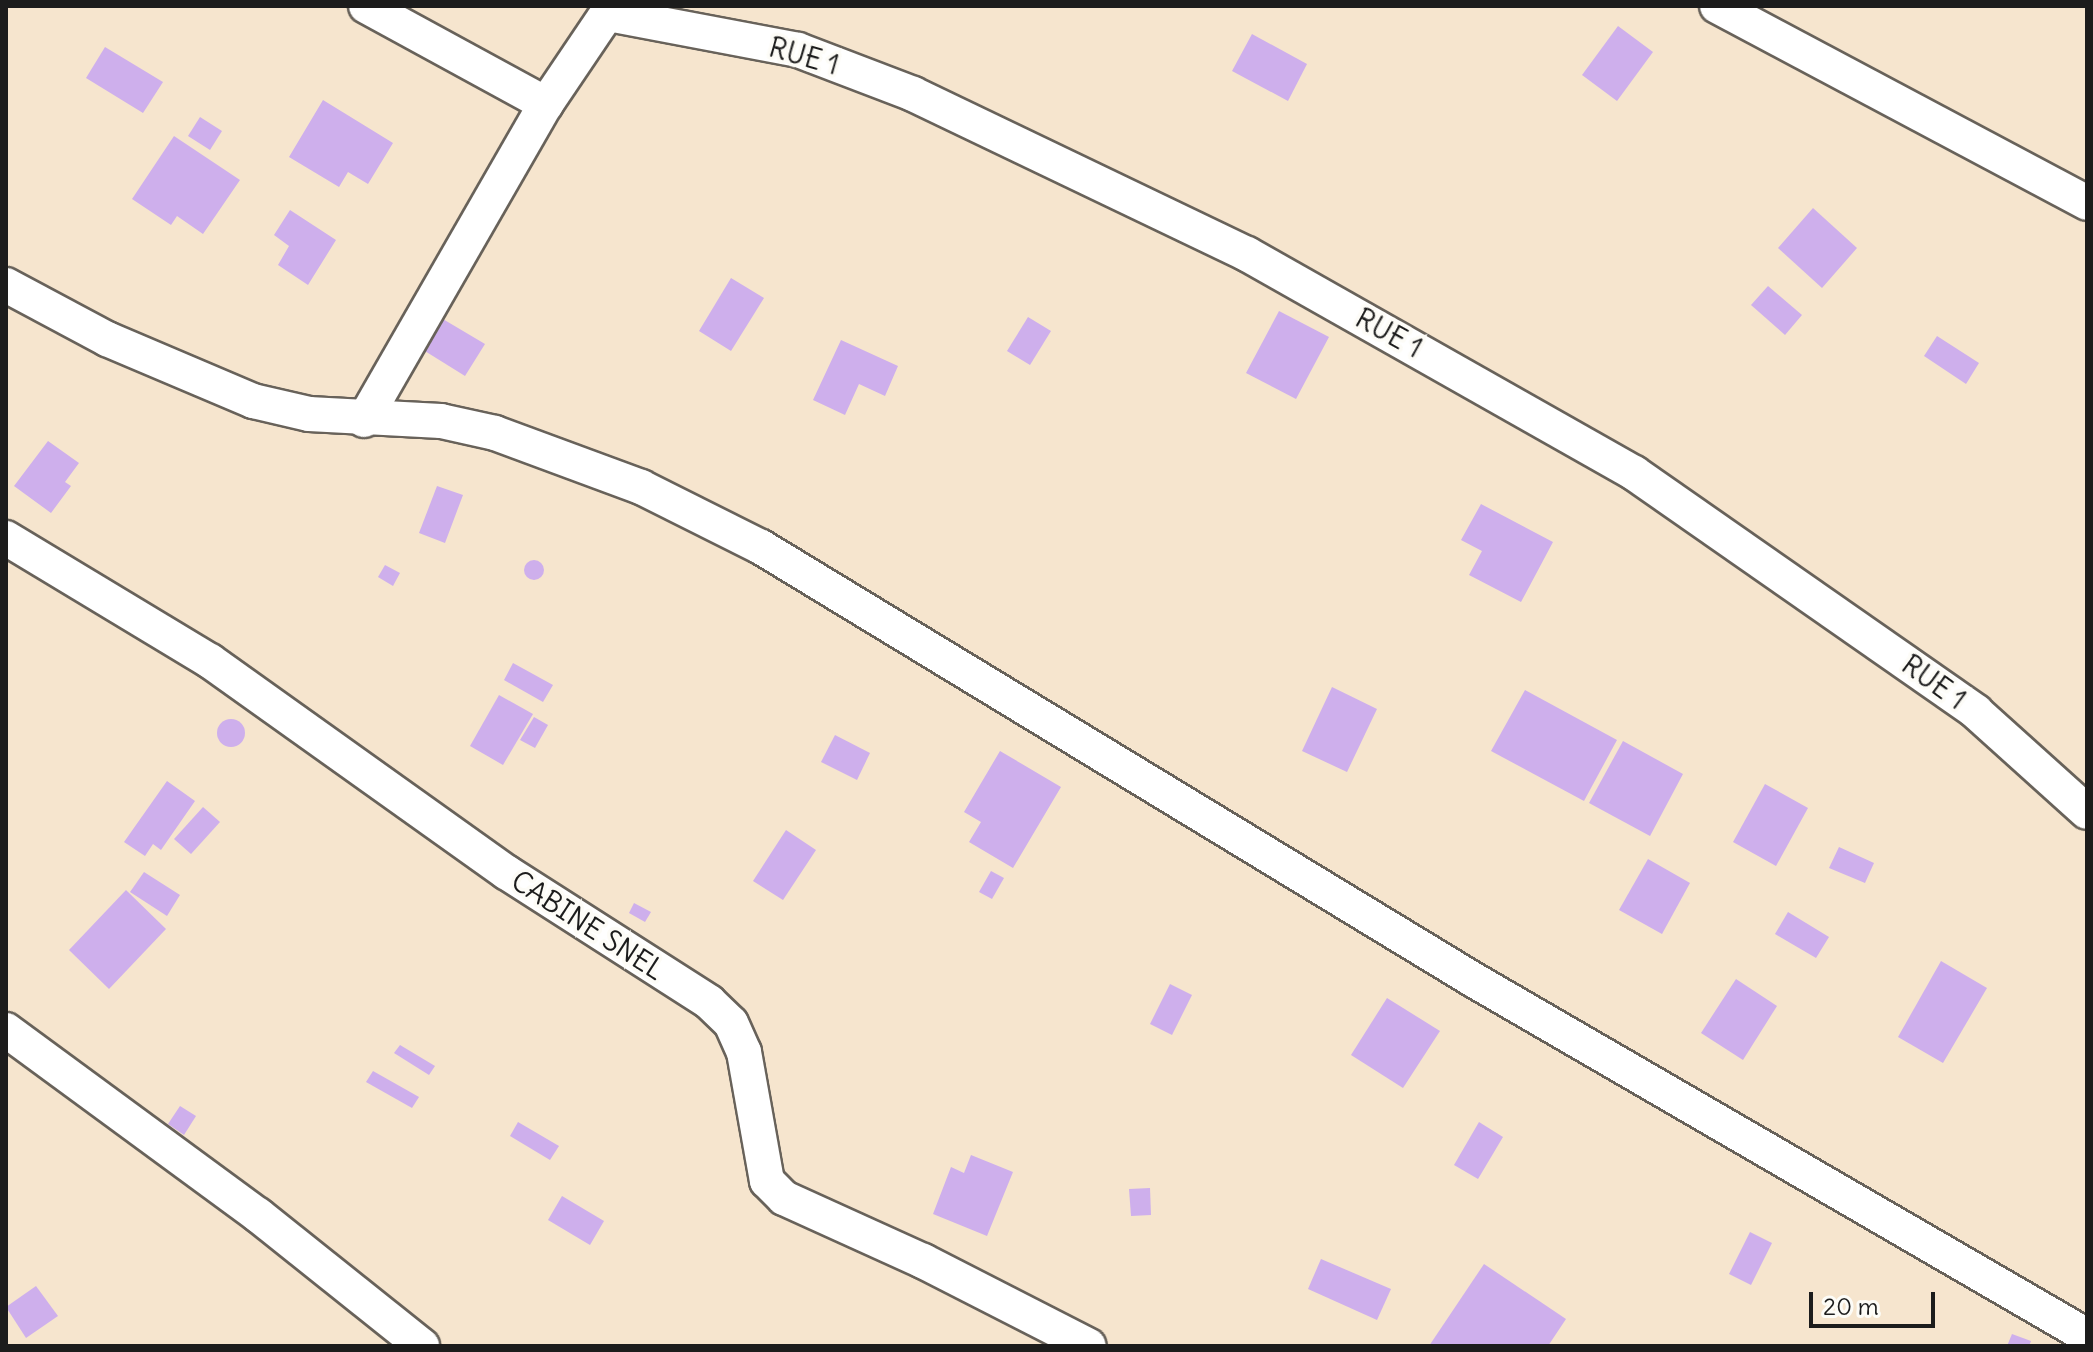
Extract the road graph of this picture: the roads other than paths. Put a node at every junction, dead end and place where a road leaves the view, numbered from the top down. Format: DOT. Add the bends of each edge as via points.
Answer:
graph roads {
  1 [pos="366,6"];
  2 [pos="1717,6"];
  3 [pos="610,10"];
  4 [pos="546,104"];
  5 [pos="2087,203"];
  6 [pos="6,285"];
  7 [pos="364,420"];
  8 [pos="6,538"];
  9 [pos="2087,812"];
  10 [pos="6,1030"];
  11 [pos="2087,1336"];
  12 [pos="422,1346"];
  13 [pos="1089,1346"];
  1 -- 4 [label="street"];
  2 -- 5 [label="street"];
  3 -- 4 [label="street"];
  3 -- 9 [label="street, RUE 1" via="798,50 913,94 1247,254 1634,473 1976,712"];
  4 -- 7 [label="street"];
  6 -- 7 [label="street" via="195,380 267,404"];
  7 -- 11 [label="street" via="441,421 495,433 641,487 761,547 1459,971"];
  8 -- 13 [label="street, CABINE SNEL" via="210,661 506,872 709,1002 731,1023 744,1052 767,1181 784,1198 923,1261"];
  10 -- 12 [label="street" via="258,1215"];
}
